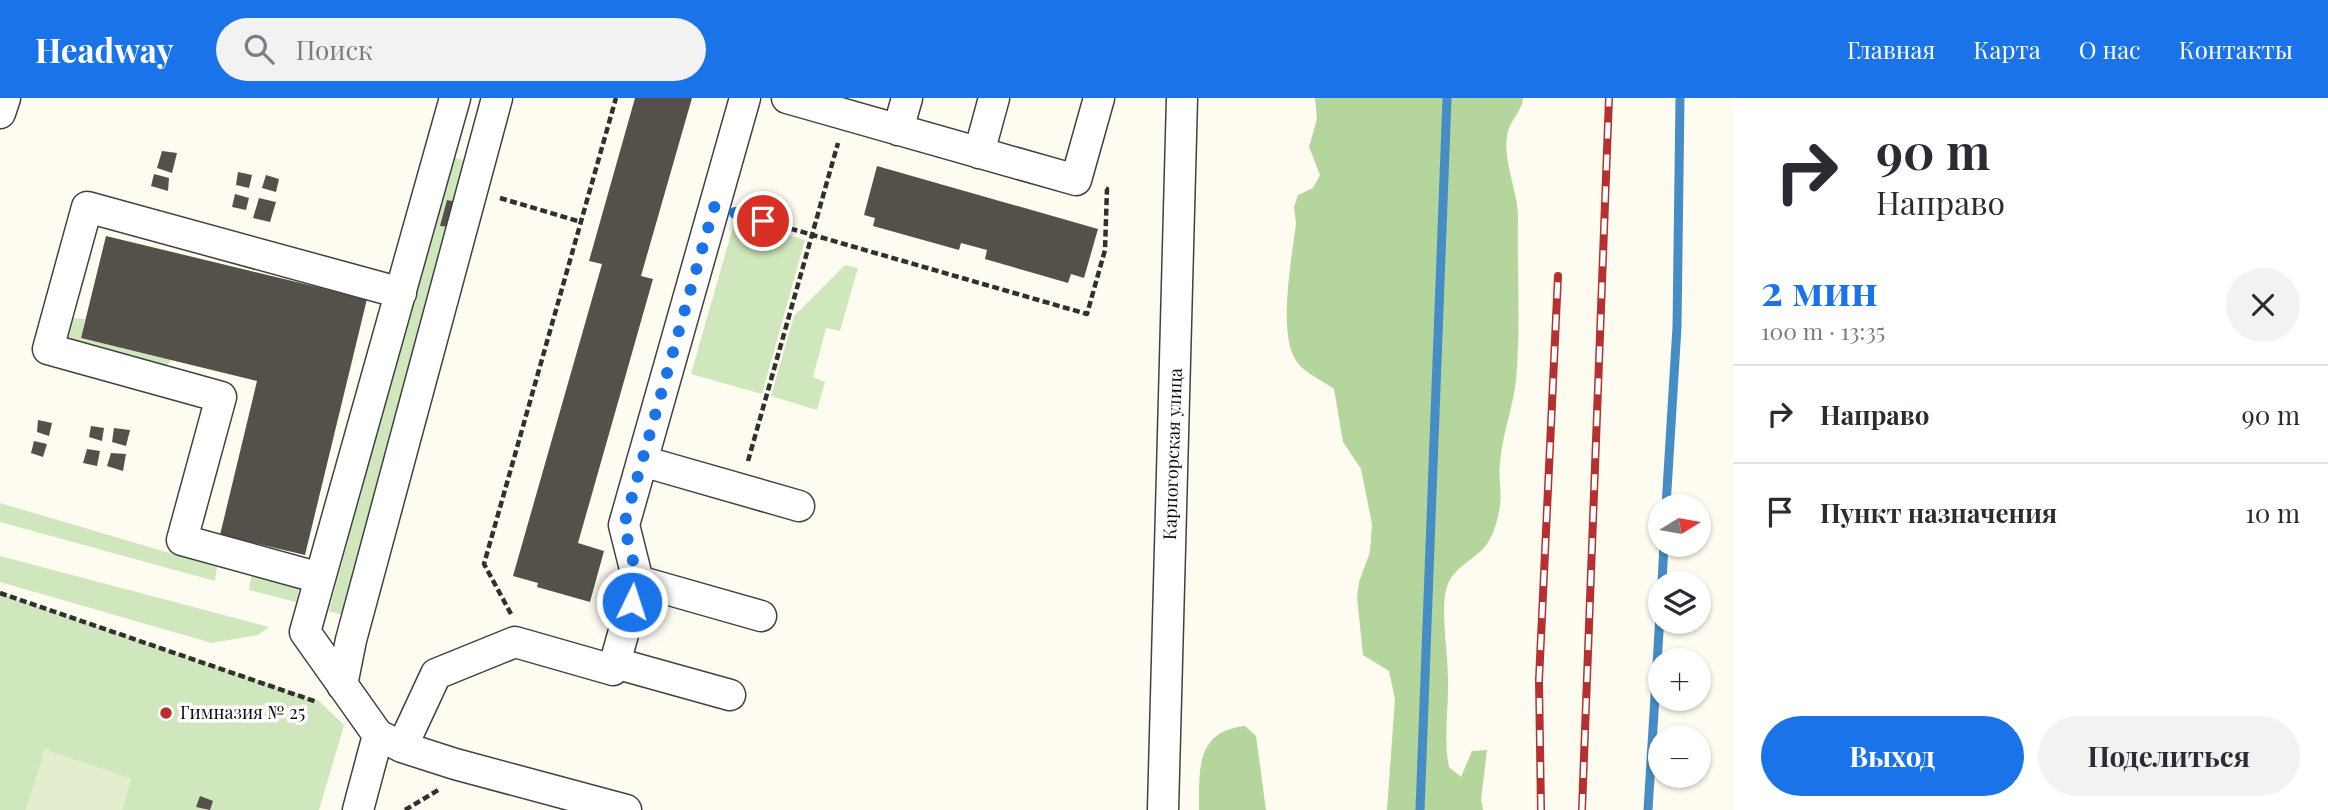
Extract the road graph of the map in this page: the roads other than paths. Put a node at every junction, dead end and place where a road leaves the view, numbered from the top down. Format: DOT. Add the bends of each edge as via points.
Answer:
graph roads {
  1 [pos="5,98"];
  2 [pos="455,98"];
  3 [pos="497,98"];
  4 [pos="746,98"];
  5 [pos="787,98"];
  6 [pos="907,98"];
  7 [pos="995,98"];
  8 [pos="1099,98"];
  9 [pos="1182,98"];
  10 [pos="831,107"];
  11 [pos="0,113"];
  12 [pos="898,130"];
  13 [pos="979,153"];
  14 [pos="401,293"];
  15 [pos="642,461"];
  16 [pos="799,506"];
  17 [pos="320,578"];
  18 [pos="638,581"];
  19 [pos="761,617"];
  20 [pos="615,663"];
  21 [pos="342,685"];
  22 [pos="730,695"];
  23 [pos="382,734"];
  24 [pos="358,810"];
  25 [pos="626,810"];
  26 [pos="1163,810"];
  1 -- 11 [label="lane"];
  2 -- 14 [label="lane"];
  3 -- 21 [label="lane"];
  4 -- 15 [label="lane"];
  5 -- 10 [label="lane"];
  6 -- 12 [label="lane"];
  7 -- 13 [label="lane"];
  8 -- 13 [label="lane" via="1076,180"];
  9 -- 26 [label="lane, Карпогорская улица"];
  10 -- 12 [label="lane"];
  12 -- 13 [label="lane"];
  14 -- 17 [label="lane"];
  14 -- 17 [label="lane" via="87,207 83,220 48,349 221,397 182,540"];
  15 -- 16 [label="lane"];
  15 -- 18 [label="lane" via="624,525"];
  17 -- 21 [label="lane" via="305,632"];
  18 -- 19 [label="lane"];
  18 -- 20 [label="lane"];
  20 -- 22 [label="lane"];
  20 -- 23 [label="lane" via="613,670 515,642 436,674"];
  21 -- 23 [label="lane"];
  23 -- 24 [label="lane"];
  23 -- 25 [label="lane" via="455,764"];
}
